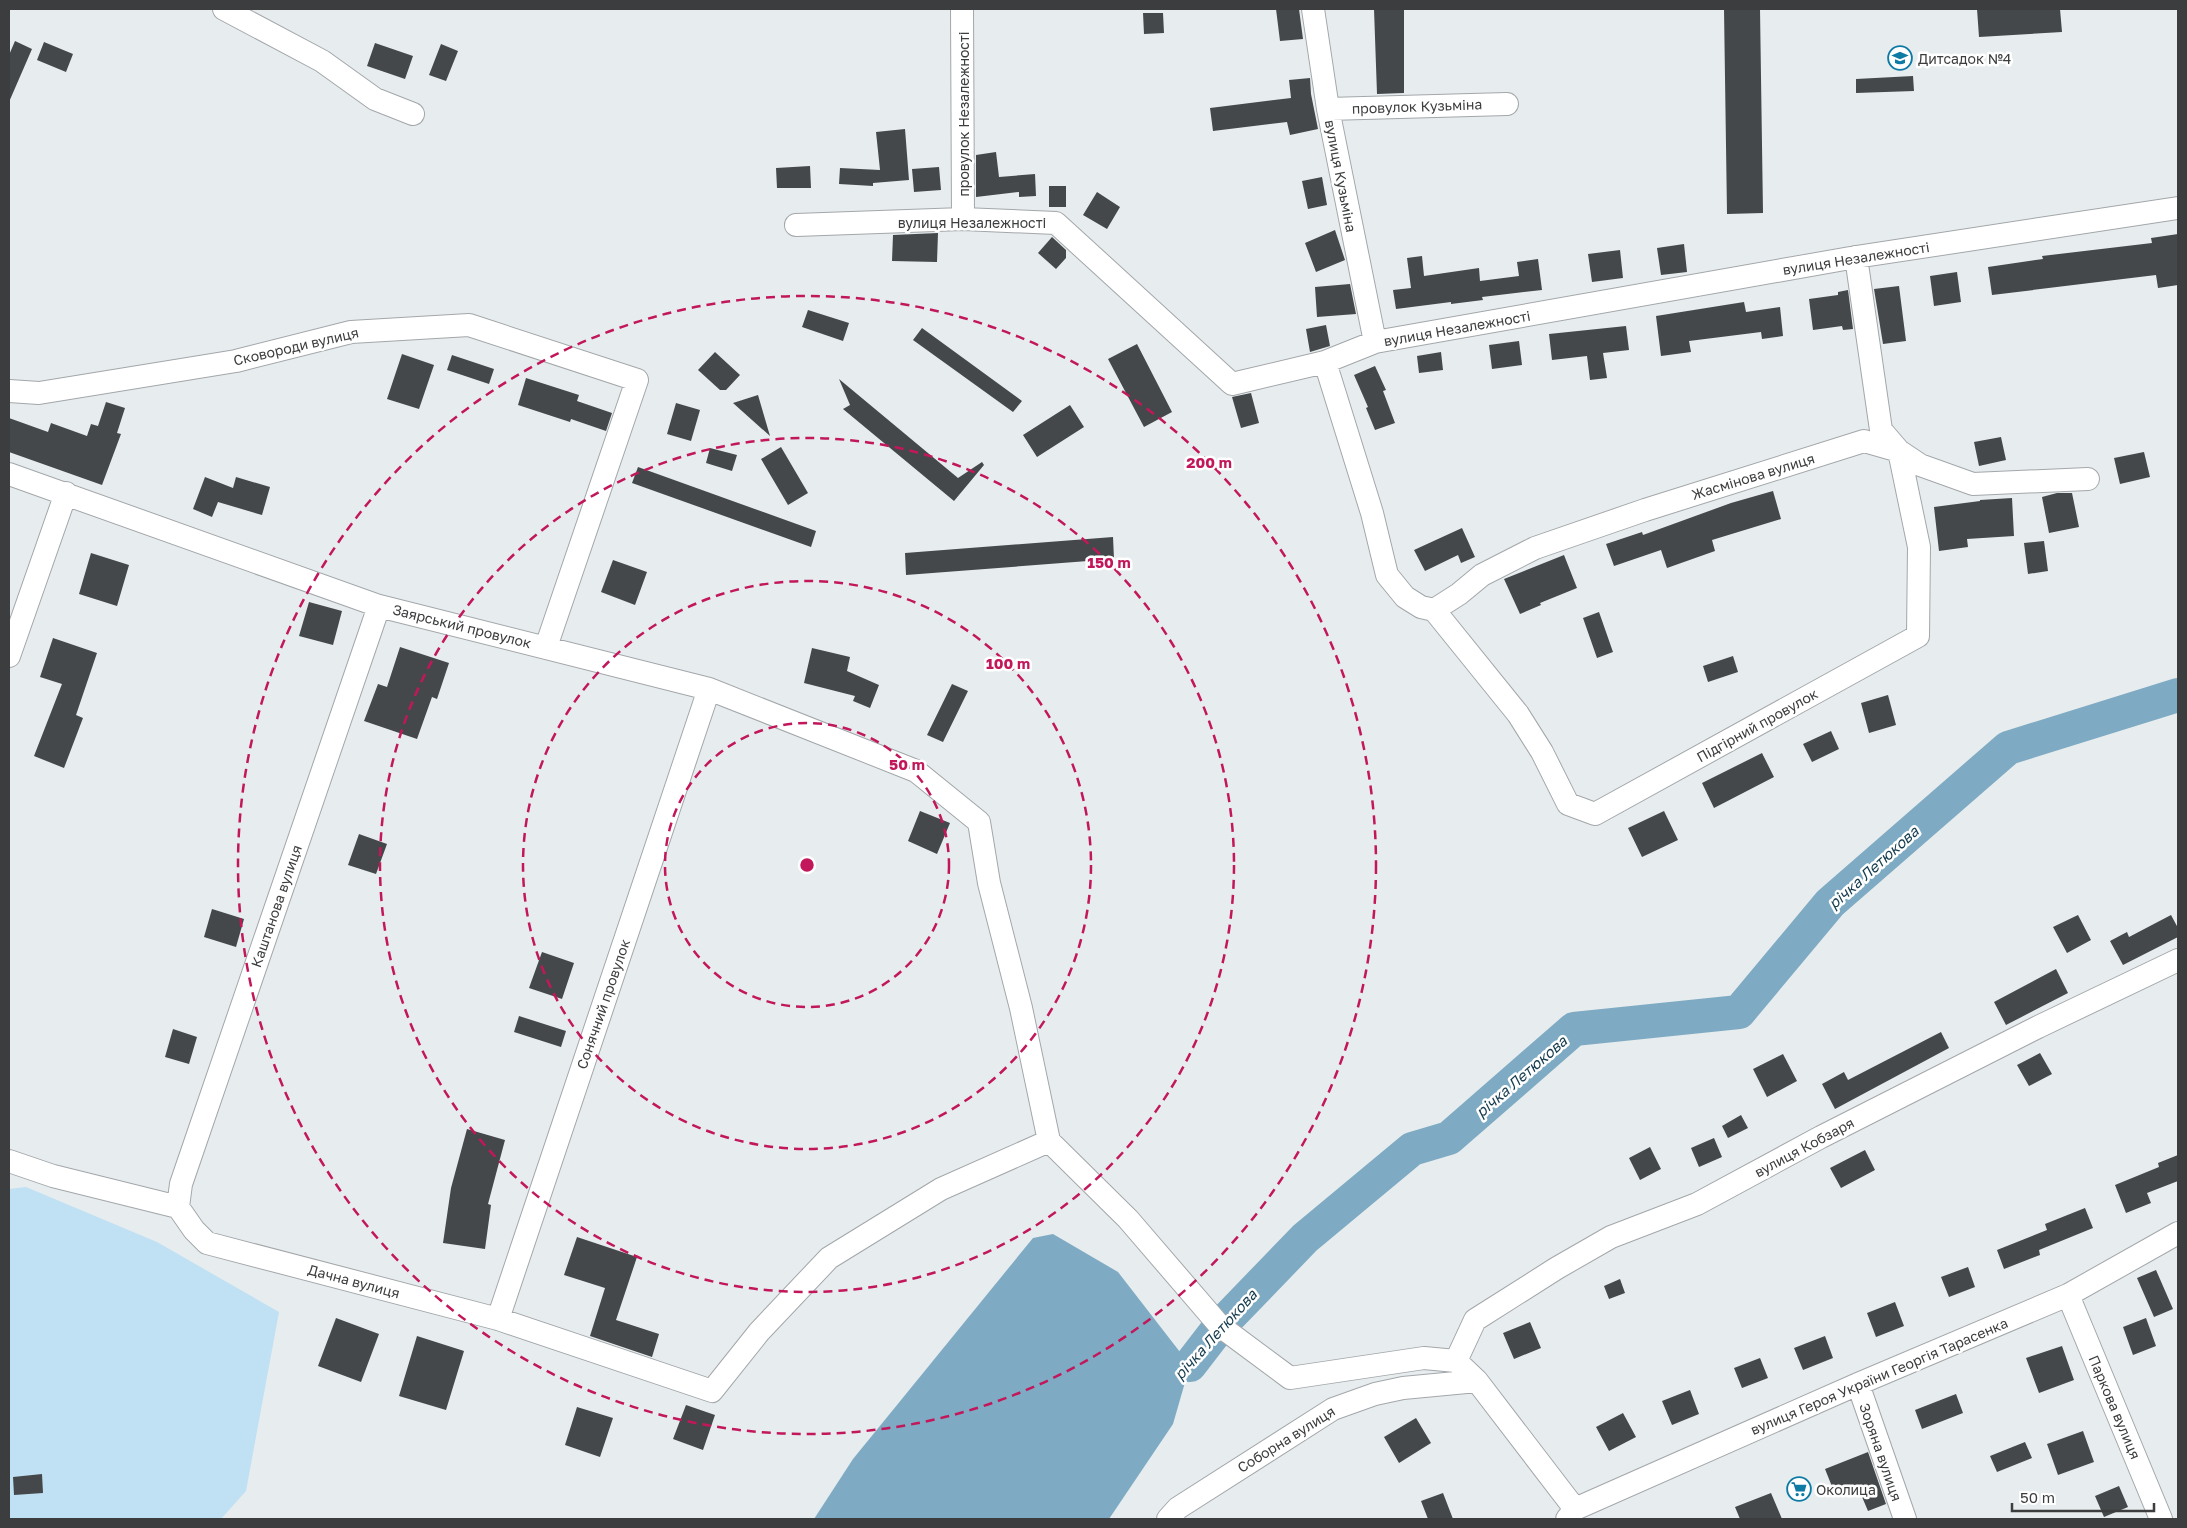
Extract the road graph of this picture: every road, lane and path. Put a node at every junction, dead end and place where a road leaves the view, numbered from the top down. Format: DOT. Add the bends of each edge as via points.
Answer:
graph roads {
  1 [pos="224,9"];
  2 [pos="962,9"];
  3 [pos="1313,9"];
  4 [pos="1507,104"];
  5 [pos="1328,109"];
  6 [pos="413,114"];
  7 [pos="2178,208"];
  8 [pos="963,219"];
  9 [pos="796,225"];
  10 [pos="1856,257"];
  11 [pos="1375,342"];
  12 [pos="1325,362"];
  13 [pos="9,391"];
  14 [pos="1899,450"];
  15 [pos="9,474"];
  16 [pos="2088,478"];
  17 [pos="66,493"];
  18 [pos="379,606"];
  19 [pos="1434,610"];
  20 [pos="546,647"];
  21 [pos="9,656"];
  22 [pos="708,689"];
  23 [pos="2178,960"];
  24 [pos="1049,1141"];
  25 [pos="9,1161"];
  26 [pos="178,1207"];
  27 [pos="2178,1233"];
  28 [pos="2068,1295"];
  29 [pos="498,1319"];
  30 [pos="1456,1361"];
  31 [pos="1477,1381"];
  32 [pos="1858,1384"];
  33 [pos="1571,1514"];
  34 [pos="1168,1519"];
  35 [pos="1905,1519"];
  36 [pos="2161,1519"];
  1 -- 6 [label="street" via="322,62 375,99"];
  2 -- 8 [label="street, провулок Незалежності"];
  3 -- 5 [label="street, вулиця Кузьміна"];
  4 -- 5 [label="street, провулок Кузьміна"];
  5 -- 11 [label="street, вулиця Кузьміна"];
  7 -- 10 [label="street, вулиця Незалежності"];
  8 -- 9 [label="street, вулиця Незалежності"];
  8 -- 12 [label="street, вулиця Незалежності" via="1056,222 1232,384"];
  10 -- 11 [label="street, вулиця Незалежності"];
  10 -- 14 [label="street" via="1880,430"];
  11 -- 12 [label="street, вулиця Незалежності"];
  12 -- 19 [label="street" via="1372,513 1387,575 1405,597 1421,607"];
  13 -- 20 [label="street, Сковороди вулиця" via="39,393 236,361 350,332 470,325 638,380"];
  14 -- 16 [label="street, Жасмінова вулиця" via="1920,465 1972,484"];
  14 -- 19 [label="street, Жасмінова вулиця" via="1864,442 1645,510 1535,548 1482,575"];
  14 -- 19 [label="street, Підгірний провулок" via="1919,547 1918,636 1595,814 1568,804 1542,752 1518,714"];
  15 -- 17 [label="street, Заярський провулок"];
  17 -- 18 [label="street, Заярський провулок"];
  17 -- 21 [label="street"];
  18 -- 20 [label="street, Заярський провулок"];
  18 -- 26 [label="street, Каштанова вулиця" via="181,1184"];
  20 -- 22 [label="street, Заярський провулок"];
  22 -- 24 [label="street, Заярський провулок" via="916,771 979,822 989,883 1021,1008"];
  22 -- 29 [label="street, Сонячний провулок"];
  23 -- 30 [label="street, вулиця Кобзаря" via="1951,1071 1697,1204 1611,1237 1475,1320"];
  24 -- 29 [label="street, Дачна вулиця" via="941,1189 828,1258 759,1332 712,1391"];
  24 -- 30 [label="street" via="1128,1219 1220,1326 1290,1378 1424,1358"];
  25 -- 26 [label="street" via="53,1176"];
  26 -- 29 [label="street, Дачна вулиця" via="207,1243"];
  27 -- 28 [label="street, вулиця Героя України Георгія Тарасенка"];
  28 -- 32 [label="street, вулиця Героя України Георгія Тарасенка"];
  28 -- 36 [label="street, Паркова вулиця"];
  30 -- 31 [label="street"];
  31 -- 33 [label="street"];
  31 -- 34 [label="street, Соборна вулиця" via="1403,1388 1333,1408 1178,1508"];
  32 -- 33 [label="street, вулиця Героя України Георгія Тарасенка"];
  32 -- 35 [label="street, Зоряна вулиця"];
}
